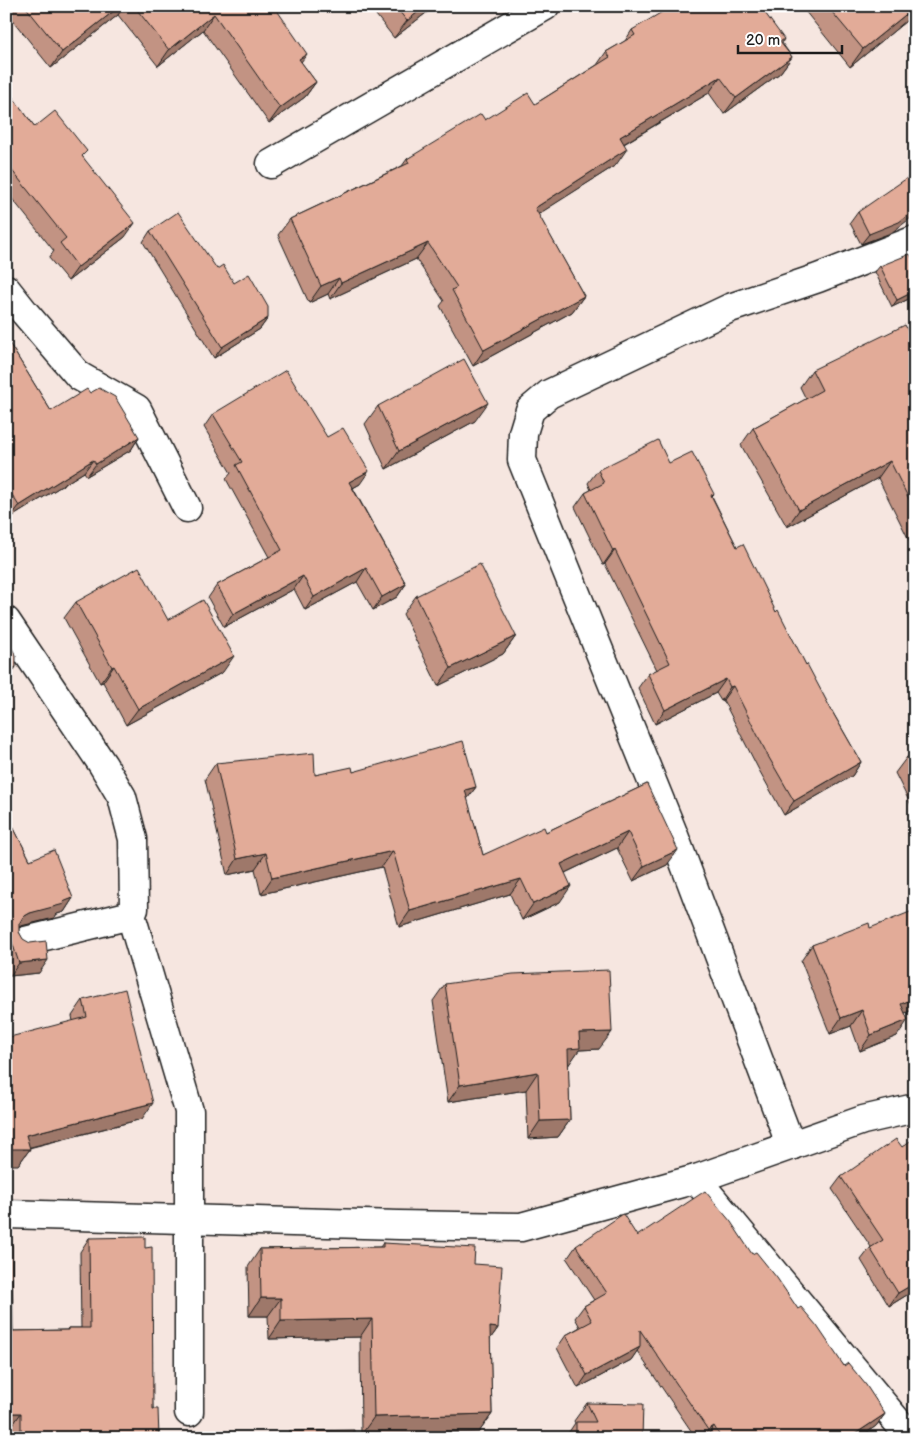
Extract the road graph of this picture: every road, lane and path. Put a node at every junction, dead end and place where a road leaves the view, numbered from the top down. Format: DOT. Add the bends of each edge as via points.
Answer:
graph roads {
  1 [pos="545,6"];
  2 [pos="271,164"];
  3 [pos="915,240"];
  4 [pos="6,289"];
  5 [pos="187,508"];
  6 [pos="6,621"];
  7 [pos="132,915"];
  8 [pos="25,941"];
  9 [pos="915,1108"];
  10 [pos="791,1146"];
  11 [pos="696,1178"];
  12 [pos="6,1214"];
  13 [pos="190,1218"];
  14 [pos="188,1412"];
  15 [pos="911,1438"];
  1 -- 2 [label="street"];
  3 -- 10 [label="street" via="730,308 549,394 530,410 523,433 522,460 673,832"];
  4 -- 5 [label="street" via="79,376 137,409"];
  6 -- 7 [label="street" via="104,765 122,797 133,839"];
  7 -- 8 [label="street"];
  7 -- 13 [label="street" via="189,1111"];
  9 -- 10 [label="street" via="863,1120"];
  10 -- 11 [label="street"];
  11 -- 13 [label="street" via="521,1226"];
  11 -- 15 [label="street"];
  12 -- 13 [label="street"];
  13 -- 14 [label="street"];
}
